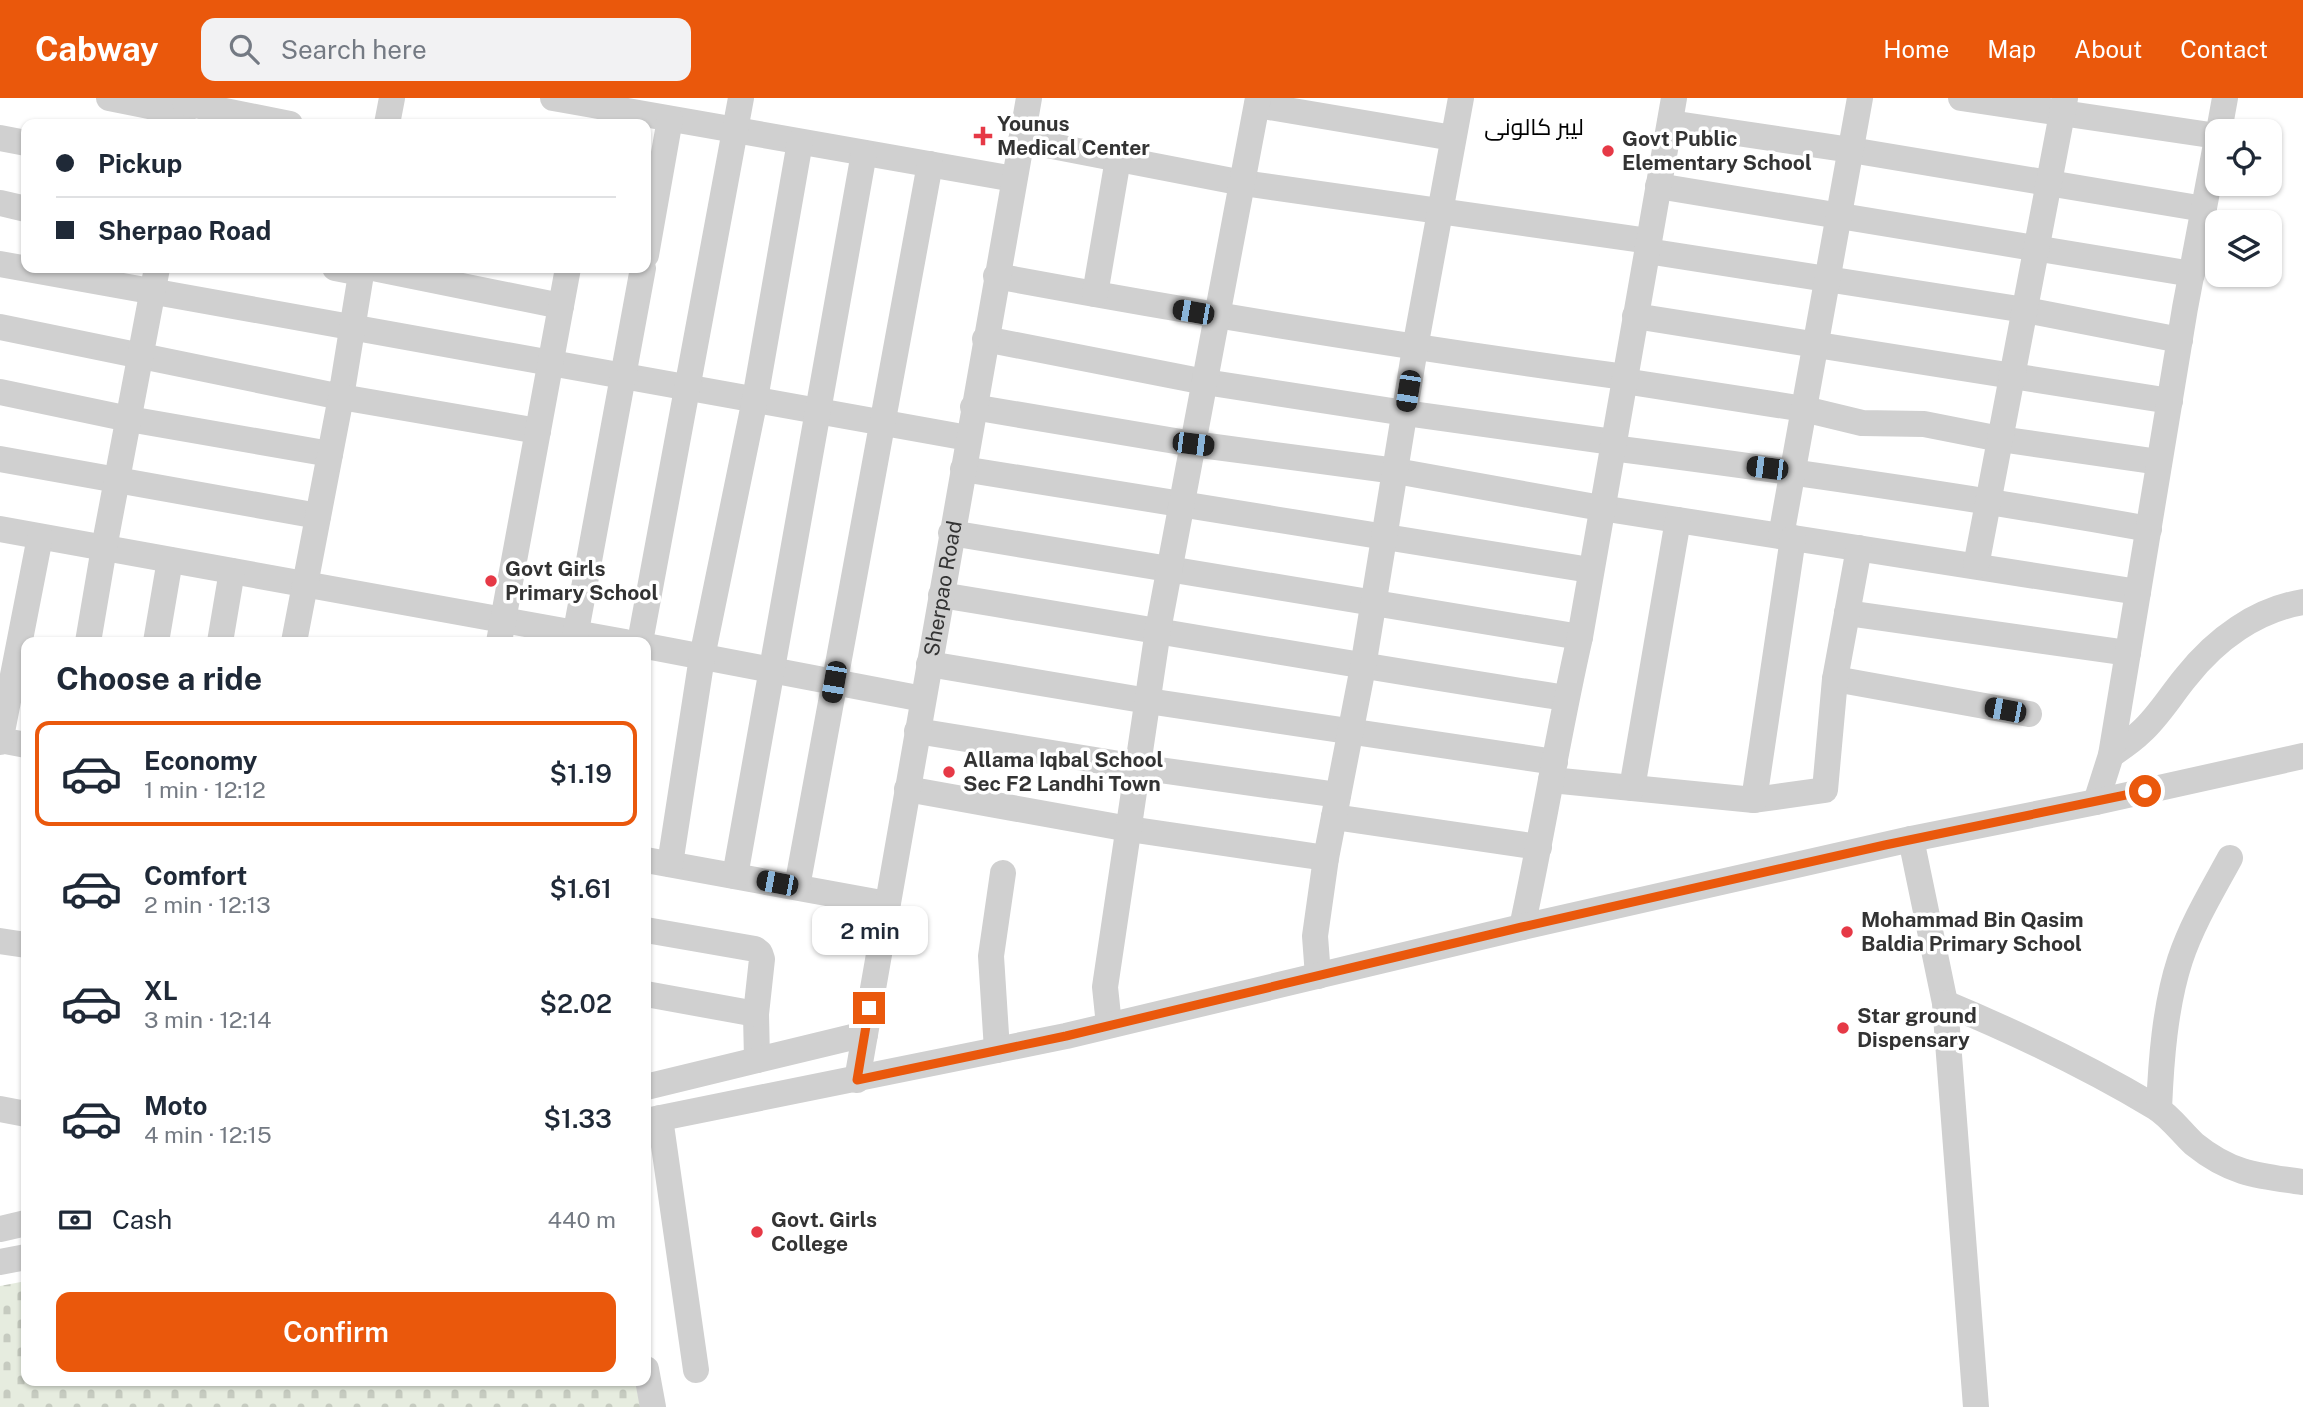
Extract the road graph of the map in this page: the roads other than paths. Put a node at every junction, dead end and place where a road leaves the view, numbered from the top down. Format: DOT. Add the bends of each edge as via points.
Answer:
graph roads {
  1 [pos="109,98"];
  2 [pos="391,98"];
  3 [pos="553,98"];
  4 [pos="741,98"];
  5 [pos="1029,98"];
  6 [pos="1461,98"];
  7 [pos="1860,98"];
  8 [pos="1961,98"];
  9 [pos="2225,98"];
  10 [pos="1257,101"];
  11 [pos="643,106"];
  12 [pos="2064,106"];
  13 [pos="184,110"];
  14 [pos="1672,110"];
  15 [pos="596,115"];
  16 [pos="252,119"];
  17 [pos="388,119"];
  18 [pos="670,119"];
  19 [pos="2221,119"];
  20 [pos="735,131"];
  21 [pos="2205,133"];
  22 [pos="0,138"];
  23 [pos="1453,138"];
  24 [pos="1021,140"];
  25 [pos="21,142"];
  26 [pos="800,142"];
  27 [pos="1851,150"];
  28 [pos="864,153"];
  29 [pos="1118,159"];
  30 [pos="930,164"];
  31 [pos="1014,179"];
  32 [pos="1243,183"];
  33 [pos="2050,184"];
  34 [pos="1658,186"];
  35 [pos="2206,196"];
  36 [pos="0,204"];
  37 [pos="21,208"];
  38 [pos="2204,208"];
  39 [pos="1440,211"];
  40 [pos="1839,215"];
  41 [pos="651,227"];
  42 [pos="1648,246"];
  43 [pos="2037,248"];
  44 [pos="0,264"];
  45 [pos="21,266"];
  46 [pos="93,273"];
  47 [pos="365,273"];
  48 [pos="387,273"];
  49 [pos="567,273"];
  50 [pos="642,273"];
  51 [pos="2192,274"];
  52 [pos="996,276"];
  53 [pos="155,279"];
  54 [pos="1827,279"];
  55 [pos="1095,294"];
  56 [pos="561,306"];
  57 [pos="2025,310"];
  58 [pos="1635,316"];
  59 [pos="1217,317"];
  60 [pos="0,327"];
  61 [pos="352,327"];
  62 [pos="985,339"];
  63 [pos="2180,340"];
  64 [pos="1815,346"];
  65 [pos="1415,348"];
  66 [pos="141,355"];
  67 [pos="551,362"];
  68 [pos="2013,374"];
  69 [pos="624,375"];
  70 [pos="1624,379"];
  71 [pos="1205,382"];
  72 [pos="687,387"];
  73 [pos="0,392"];
  74 [pos="341,397"];
  75 [pos="755,399"];
  76 [pos="2170,401"];
  77 [pos="973,407"];
  78 [pos="1804,409"];
  79 [pos="818,411"];
  80 [pos="1405,413"];
  81 [pos="129,419"];
  82 [pos="881,422"];
  83 [pos="538,431"];
  84 [pos="968,438"];
  85 [pos="2000,439"];
  86 [pos="1193,444"];
  87 [pos="1612,445"];
  88 [pos="330,454"];
  89 [pos="0,459"];
  90 [pos="2160,463"];
  91 [pos="963,469"];
  92 [pos="1396,471"];
  93 [pos="1793,471"];
  94 [pos="117,480"];
  95 [pos="1989,501"];
  96 [pos="1182,506"];
  97 [pos="1601,508"];
  98 [pos="317,516"];
  99 [pos="1678,520"];
  100 [pos="2149,529"];
  101 [pos="0,530"];
  102 [pos="951,533"];
  103 [pos="1384,535"];
  104 [pos="40,537"];
  105 [pos="1787,537"];
  106 [pos="104,548"];
  107 [pos="1859,548"];
  108 [pos="170,560"];
  109 [pos="1976,566"];
  110 [pos="1170,570"];
  111 [pos="1590,570"];
  112 [pos="232,571"];
  113 [pos="304,584"];
  114 [pos="2138,592"];
  115 [pos="941,595"];
  116 [pos="1374,602"];
  117 [pos="2303,602"];
  118 [pos="1847,613"];
  119 [pos="501,631"];
  120 [pos="1158,631"];
  121 [pos="89,637"];
  122 [pos="157,637"];
  123 [pos="221,637"];
  124 [pos="295,637"];
  125 [pos="564,637"];
  126 [pos="575,637"];
  127 [pos="641,637"];
  128 [pos="1580,637"];
  129 [pos="651,647"];
  130 [pos="2128,653"];
  131 [pos="702,657"];
  132 [pos="929,664"];
  133 [pos="1363,667"];
  134 [pos="771,670"];
  135 [pos="1835,679"];
  136 [pos="834,682"];
  137 [pos="1566,698"];
  138 [pos="923,699"];
  139 [pos="1148,701"];
  140 [pos="2029,714"];
  141 [pos="917,731"];
  142 [pos="1351,731"];
  143 [pos="0,740"];
  144 [pos="21,744"];
  145 [pos="2111,755"];
  146 [pos="2303,756"];
  147 [pos="1138,767"];
  148 [pos="1553,771"];
  149 [pos="1632,788"];
  150 [pos="907,789"];
  151 [pos="1754,800"];
  152 [pos="2096,802"];
  153 [pos="1336,806"];
  154 [pos="1129,830"];
  155 [pos="1911,839"];
  156 [pos="1539,847"];
  157 [pos="1326,858"];
  158 [pos="2230,858"];
  159 [pos="658,862"];
  160 [pos="1003,873"];
  161 [pos="735,876"];
  162 [pos="797,887"];
  163 [pos="887,904"];
  164 [pos="1522,927"];
  165 [pos="651,931"];
  166 [pos="0,941"];
  167 [pos="21,944"];
  168 [pos="1318,976"];
  169 [pos="651,995"];
  170 [pos="1945,1003"];
  171 [pos="756,1013"];
  172 [pos="1109,1025"];
  173 [pos="864,1034"];
  174 [pos="997,1050"];
  175 [pos="757,1060"];
  176 [pos="857,1080"];
  177 [pos="651,1086"];
  178 [pos="0,1109"];
  179 [pos="2159,1109"];
  180 [pos="21,1113"];
  181 [pos="653,1120"];
  182 [pos="2303,1182"];
  183 [pos="21,1224"];
  184 [pos="0,1229"];
  185 [pos="21,1258"];
  186 [pos="0,1262"];
  187 [pos="696,1370"];
  188 [pos="649,1386"];
  189 [pos="653,1407"];
  190 [pos="1976,1407"];
  1 -- 13 [label="street"];
  2 -- 17 [label="street"];
  3 -- 15 [label="street"];
  4 -- 20 [label="street"];
  5 -- 24 [label="street, Sherpao Road"];
  6 -- 23 [label="street"];
  7 -- 27 [label="street"];
  8 -- 12 [label="street"];
  9 -- 19 [label="street"];
  10 -- 23 [label="street"];
  10 -- 32 [label="street"];
  11 -- 15 [label="street"];
  11 -- 18 [label="street"];
  12 -- 21 [label="street"];
  12 -- 33 [label="street"];
  13 -- 16 [label="street"];
  14 -- 27 [label="street"];
  14 -- 34 [label="street"];
  18 -- 20 [label="street"];
  18 -- 41 [label="street"];
  20 -- 26 [label="street"];
  20 -- 72 [label="street"];
  22 -- 25 [label="street"];
  23 -- 39 [label="street"];
  24 -- 29 [label="street"];
  24 -- 31 [label="street, Sherpao Road"];
  26 -- 28 [label="street"];
  26 -- 75 [label="street"];
  27 -- 33 [label="street"];
  27 -- 40 [label="street"];
  28 -- 30 [label="street"];
  28 -- 79 [label="street"];
  29 -- 32 [label="street"];
  29 -- 55 [label="street"];
  30 -- 31 [label="street"];
  30 -- 82 [label="street"];
  31 -- 52 [label="street, Sherpao Road"];
  32 -- 39 [label="street"];
  32 -- 59 [label="street"];
  33 -- 38 [label="street"];
  33 -- 43 [label="street"];
  34 -- 40 [label="street"];
  34 -- 42 [label="street"];
  35 -- 38 [label="street"];
  36 -- 37 [label="street"];
  38 -- 51 [label="street"];
  39 -- 42 [label="street"];
  39 -- 65 [label="street"];
  40 -- 43 [label="street"];
  40 -- 54 [label="street"];
  42 -- 54 [label="street"];
  42 -- 58 [label="street"];
  43 -- 51 [label="street"];
  43 -- 57 [label="street"];
  44 -- 45 [label="street"];
  46 -- 53 [label="street"];
  47 -- 61 [label="street"];
  48 -- 56 [label="street"];
  49 -- 56 [label="street"];
  50 -- 69 [label="street"];
  51 -- 63 [label="street"];
  52 -- 55 [label="street"];
  52 -- 62 [label="street, Sherpao Road"];
  53 -- 61 [label="street"];
  53 -- 66 [label="street"];
  54 -- 57 [label="street"];
  54 -- 64 [label="street"];
  55 -- 59 [label="street"];
  56 -- 67 [label="street"];
  57 -- 63 [label="street"];
  57 -- 68 [label="street"];
  58 -- 64 [label="street"];
  58 -- 70 [label="street"];
  59 -- 65 [label="street"];
  59 -- 71 [label="street"];
  60 -- 66 [label="street"];
  61 -- 67 [label="street"];
  61 -- 74 [label="street"];
  62 -- 71 [label="street"];
  62 -- 77 [label="street, Sherpao Road"];
  63 -- 76 [label="street"];
  64 -- 68 [label="street"];
  64 -- 78 [label="street"];
  65 -- 70 [label="street"];
  65 -- 80 [label="street"];
  66 -- 74 [label="street"];
  66 -- 81 [label="street"];
  67 -- 69 [label="street"];
  67 -- 83 [label="street"];
  68 -- 76 [label="street"];
  68 -- 85 [label="street"];
  69 -- 72 [label="street"];
  69 -- 126 [label="street"];
  70 -- 78 [label="street"];
  70 -- 87 [label="street"];
  71 -- 80 [label="street"];
  71 -- 86 [label="street"];
  72 -- 75 [label="street"];
  72 -- 127 [label="street"];
  73 -- 81 [label="street"];
  74 -- 83 [label="street"];
  74 -- 88 [label="street"];
  75 -- 79 [label="street"];
  75 -- 131 [label="street"];
  76 -- 90 [label="street"];
  77 -- 84 [label="street, Sherpao Road"];
  77 -- 86 [label="street"];
  78 -- 85 [label="street" via="1862,424 1924,424"];
  78 -- 93 [label="street"];
  79 -- 82 [label="street"];
  79 -- 134 [label="street"];
  80 -- 87 [label="street"];
  80 -- 92 [label="street"];
  81 -- 88 [label="street"];
  81 -- 94 [label="street"];
  82 -- 84 [label="street"];
  82 -- 136 [label="street"];
  83 -- 119 [label="street"];
  84 -- 91 [label="street, Sherpao Road"];
  85 -- 90 [label="street"];
  85 -- 95 [label="street"];
  86 -- 92 [label="street"];
  86 -- 96 [label="street"];
  87 -- 93 [label="street"];
  87 -- 97 [label="street"];
  88 -- 98 [label="street"];
  89 -- 94 [label="street"];
  90 -- 100 [label="street"];
  91 -- 96 [label="street"];
  91 -- 102 [label="street, Sherpao Road"];
  92 -- 97 [label="street"];
  92 -- 103 [label="street"];
  93 -- 95 [label="street"];
  93 -- 105 [label="street"];
  94 -- 98 [label="street"];
  94 -- 106 [label="street"];
  95 -- 100 [label="street"];
  95 -- 109 [label="street"];
  96 -- 103 [label="street"];
  96 -- 110 [label="street"];
  97 -- 99 [label="street"];
  97 -- 111 [label="street"];
  98 -- 113 [label="street"];
  99 -- 105 [label="street"];
  99 -- 149 [label="street"];
  100 -- 114 [label="street"];
  101 -- 104 [label="street"];
  102 -- 110 [label="street"];
  102 -- 115 [label="street, Sherpao Road"];
  103 -- 111 [label="street"];
  103 -- 116 [label="street"];
  104 -- 106 [label="street"];
  104 -- 143 [label="street"];
  105 -- 107 [label="street"];
  105 -- 151 [label="street"];
  106 -- 108 [label="street"];
  106 -- 121 [label="street"];
  107 -- 109 [label="street"];
  107 -- 118 [label="street"];
  108 -- 112 [label="street"];
  108 -- 122 [label="street"];
  109 -- 114 [label="street"];
  110 -- 116 [label="street"];
  110 -- 120 [label="street"];
  111 -- 128 [label="street"];
  112 -- 113 [label="street"];
  112 -- 123 [label="street"];
  113 -- 119 [label="street"];
  113 -- 124 [label="street"];
  114 -- 130 [label="street"];
  115 -- 120 [label="street"];
  115 -- 132 [label="street, Sherpao Road"];
  116 -- 128 [label="street"];
  116 -- 133 [label="street"];
  117 -- 145 [label="street" via="2258,615 2232,632 2189,673 2142,731"];
  118 -- 130 [label="street"];
  118 -- 135 [label="street"];
  119 -- 125 [label="street"];
  120 -- 133 [label="street"];
  120 -- 139 [label="street"];
  128 -- 137 [label="street"];
  129 -- 131 [label="street"];
  130 -- 145 [label="street"];
  131 -- 134 [label="street"];
  131 -- 159 [label="street"];
  132 -- 138 [label="street, Sherpao Road"];
  132 -- 139 [label="street"];
  133 -- 137 [label="street"];
  133 -- 142 [label="street"];
  134 -- 136 [label="street"];
  134 -- 161 [label="street"];
  135 -- 140 [label="street"];
  135 -- 151 [label="street" via="1825,790"];
  136 -- 138 [label="street"];
  136 -- 162 [label="street"];
  137 -- 148 [label="street"];
  138 -- 141 [label="street, Sherpao Road"];
  139 -- 142 [label="street"];
  139 -- 147 [label="street"];
  141 -- 147 [label="street"];
  141 -- 150 [label="street, Sherpao Road"];
  142 -- 148 [label="street"];
  142 -- 153 [label="street"];
  143 -- 144 [label="street"];
  145 -- 152 [label="street"];
  146 -- 152 [label="street"];
  147 -- 153 [label="street"];
  147 -- 154 [label="street"];
  148 -- 149 [label="street"];
  148 -- 156 [label="street"];
  149 -- 151 [label="street"];
  150 -- 154 [label="street"];
  150 -- 163 [label="street, Sherpao Road"];
  152 -- 155 [label="street"];
  153 -- 156 [label="street"];
  153 -- 157 [label="street"];
  154 -- 157 [label="street"];
  154 -- 172 [label="street" via="1105,987"];
  155 -- 164 [label="street"];
  155 -- 170 [label="street"];
  156 -- 164 [label="street"];
  157 -- 168 [label="street" via="1315,936"];
  158 -- 179 [label="street" via="2180,960 2160,1071"];
  159 -- 161 [label="street"];
  160 -- 174 [label="street" via="992,956"];
  161 -- 162 [label="street"];
  162 -- 163 [label="street"];
  163 -- 173 [label="street, Sherpao Road"];
  164 -- 168 [label="street"];
  165 -- 171 [label="street" via="755,949 762,959"];
  166 -- 167 [label="street"];
  168 -- 172 [label="street"];
  169 -- 171 [label="street"];
  170 -- 179 [label="street" via="2070,1059"];
  170 -- 190 [label="street"];
  171 -- 175 [label="street"];
  172 -- 174 [label="street"];
  173 -- 175 [label="street"];
  173 -- 176 [label="street, Sherpao Road"];
  174 -- 176 [label="street"];
  175 -- 177 [label="street"];
  176 -- 181 [label="street"];
  178 -- 180 [label="street"];
  179 -- 182 [label="street" via="2220,1164"];
  181 -- 187 [label="street"];
  183 -- 184 [label="street"];
  185 -- 186 [label="street"];
  188 -- 189 [label="street"];
}
